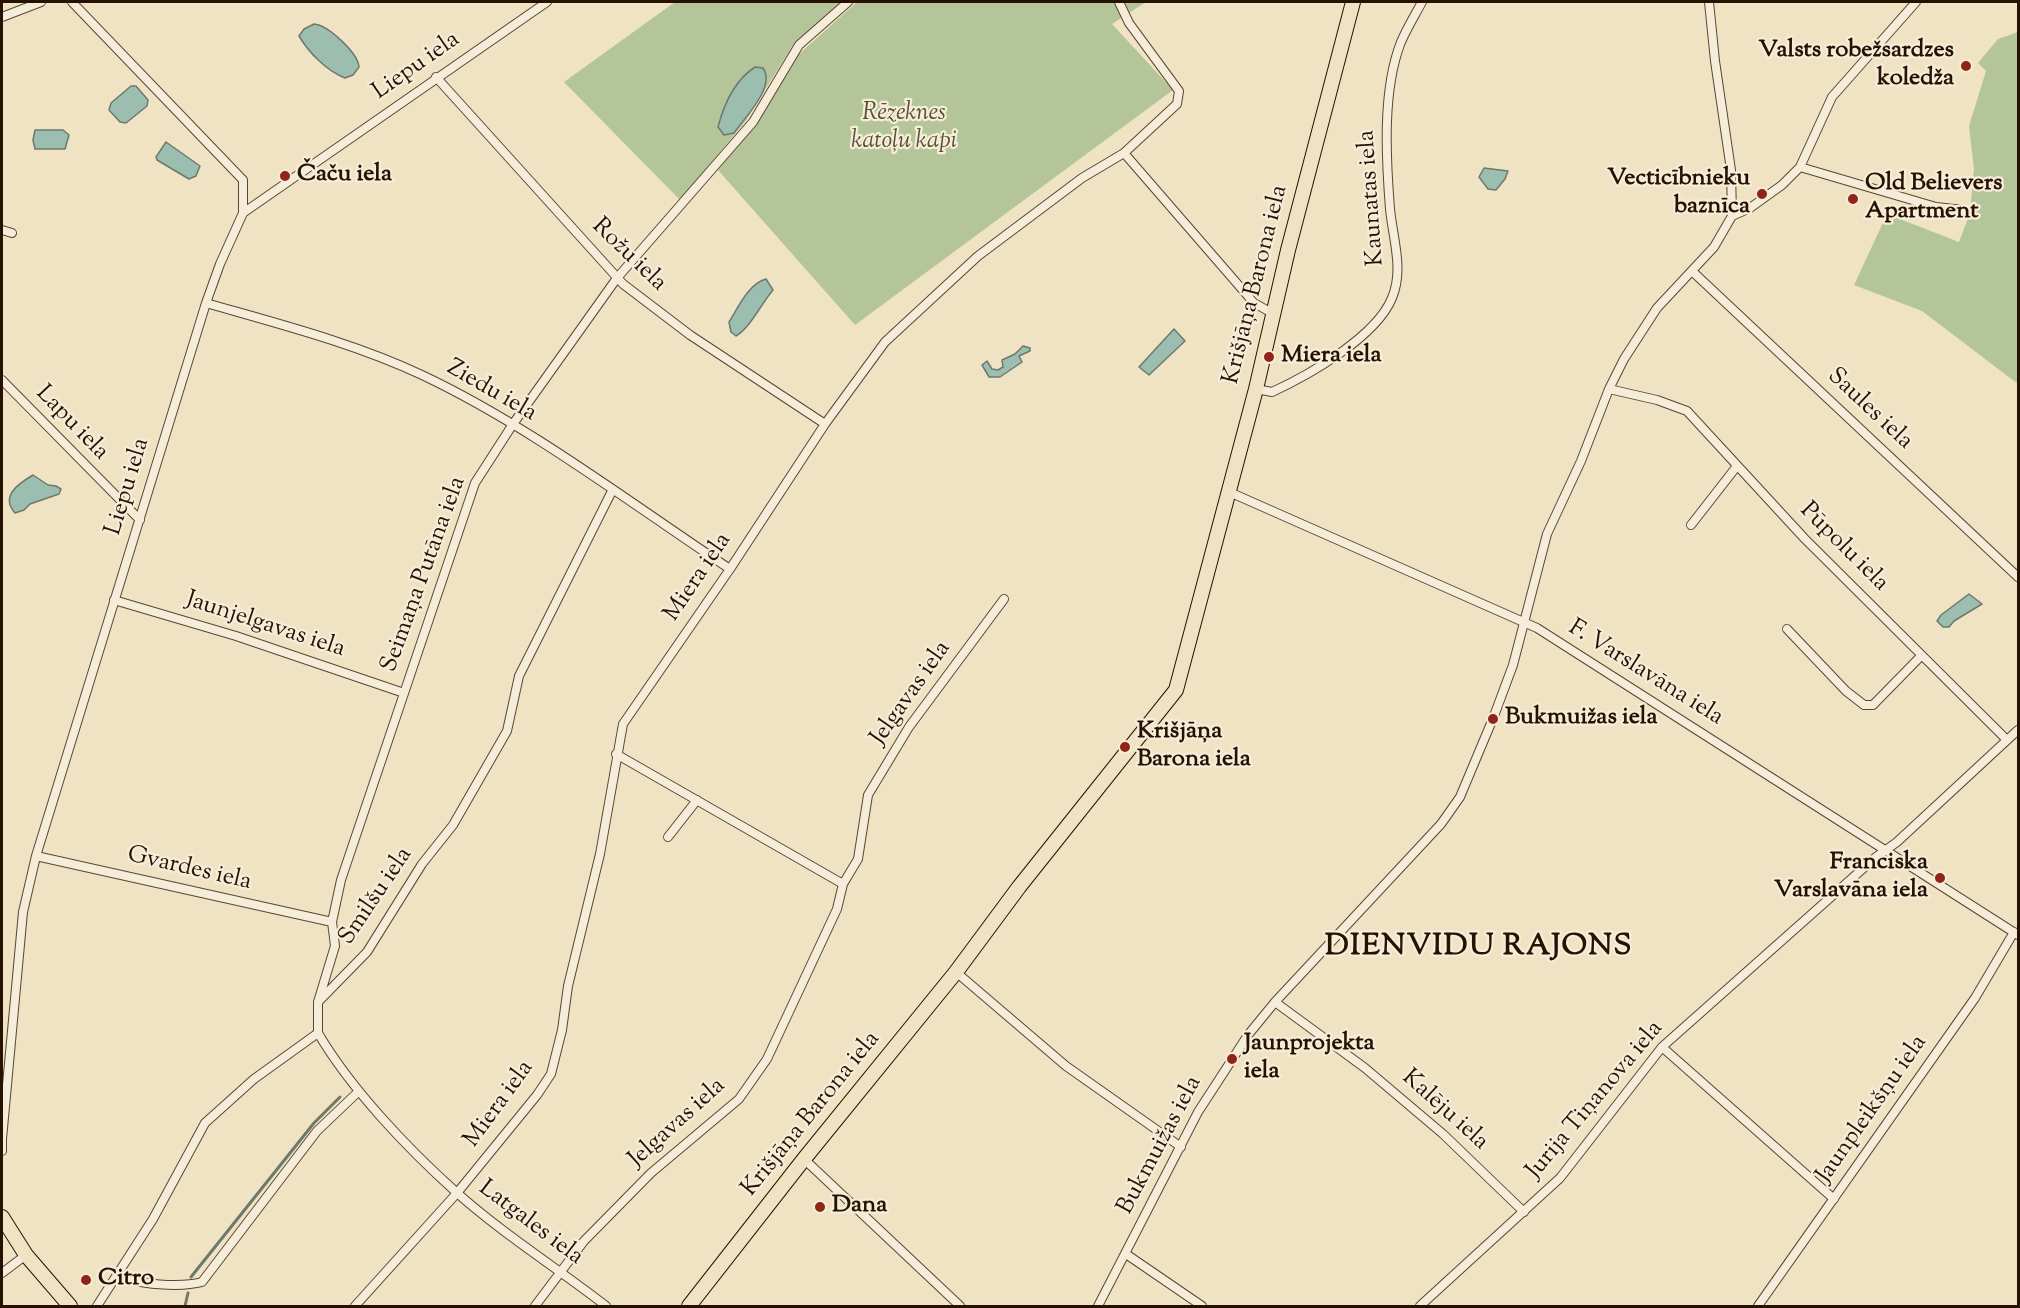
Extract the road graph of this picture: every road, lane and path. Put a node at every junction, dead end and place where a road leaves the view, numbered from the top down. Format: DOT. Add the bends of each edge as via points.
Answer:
graph roads {
  1 [pos="41,2"];
  2 [pos="72,2"];
  3 [pos="547,2"];
  4 [pos="848,2"];
  5 [pos="1119,2"];
  6 [pos="1353,2"];
  7 [pos="1422,2"];
  8 [pos="1709,2"];
  9 [pos="1916,2"];
  10 [pos="2,17"];
  11 [pos="436,77"];
  12 [pos="1124,153"];
  13 [pos="1800,167"];
  14 [pos="1963,210"];
  15 [pos="243,213"];
  16 [pos="1732,216"];
  17 [pos="2,230"];
  18 [pos="12,233"];
  19 [pos="1693,272"];
  20 [pos="617,278"];
  21 [pos="207,303"];
  22 [pos="1272,313"];
  23 [pos="2,380"];
  24 [pos="1256,389"];
  25 [pos="1609,389"];
  26 [pos="513,424"];
  27 [pos="825,424"];
  28 [pos="1737,466"];
  29 [pos="612,491"];
  30 [pos="1227,491"];
  31 [pos="140,520"];
  32 [pos="1692,525"];
  33 [pos="730,569"];
  34 [pos="2019,577"];
  35 [pos="1004,599"];
  36 [pos="114,600"];
  37 [pos="1524,621"];
  38 [pos="1786,629"];
  39 [pos="1921,656"];
  40 [pos="404,693"];
  41 [pos="2019,730"];
  42 [pos="2007,740"];
  43 [pos="616,754"];
  44 [pos="697,801"];
  45 [pos="668,837"];
  46 [pos="1886,849"];
  47 [pos="36,856"];
  48 [pos="843,884"];
  49 [pos="332,922"];
  50 [pos="2016,934"];
  51 [pos="956,972"];
  52 [pos="318,1002"];
  53 [pos="1275,1002"];
  54 [pos="318,1033"];
  55 [pos="1662,1047"];
  56 [pos="359,1091"];
  57 [pos="2,1140"];
  58 [pos="1181,1147"];
  59 [pos="2,1151"];
  60 [pos="804,1159"];
  61 [pos="457,1193"];
  62 [pos="1834,1199"];
  63 [pos="1524,1212"];
  64 [pos="2,1217"];
  65 [pos="2,1233"];
  66 [pos="1126,1254"];
  67 [pos="26,1255"];
  68 [pos="562,1272"];
  69 [pos="2,1273"];
  70 [pos="120,1274"];
  71 [pos="70,1306"];
  72 [pos="97,1306"];
  73 [pos="355,1306"];
  74 [pos="534,1306"];
  75 [pos="606,1306"];
  76 [pos="689,1306"];
  77 [pos="960,1306"];
  78 [pos="1098,1306"];
  79 [pos="1202,1306"];
  80 [pos="1420,1306"];
  81 [pos="1758,1306"];
  1 -- 10 [label="street"];
  2 -- 15 [label="street" via="243,180"];
  3 -- 11 [label="street, Liepu iela"];
  4 -- 20 [label="street, Seimaņa Putāna iela" via="799,45 753,122"];
  5 -- 12 [label="street, Miera iela" via="1129,24 1179,91 1177,104"];
  6 -- 22 [label="main road, Krišjāņa Barona iela"];
  7 -- 24 [label="street, Kaunatas iela" via="1401,43 1388,115 1389,192 1398,263 1393,296 1373,326 1331,358 1272,392"];
  8 -- 16 [label="street" via="1731,170"];
  9 -- 13 [label="street" via="1832,97"];
  11 -- 15 [label="street, Liepu iela"];
  11 -- 20 [label="street, Rožu iela"];
  12 -- 22 [label="street" via="1254,303"];
  12 -- 27 [label="street, Miera iela" via="1083,178 978,256 885,342"];
  13 -- 14 [label="street" via="1936,207"];
  13 -- 16 [label="street" via="1782,185"];
  15 -- 21 [label="street, Liepu iela"];
  16 -- 19 [label="street, Bukmuižas iela"];
  17 -- 18 [label="street"];
  19 -- 25 [label="street, Bukmuižas iela" via="1657,308"];
  19 -- 34 [label="street, Saules iela"];
  20 -- 26 [label="street, Seimaņa Putāna iela"];
  20 -- 27 [label="street, Rožu iela" via="690,335"];
  21 -- 26 [label="street, Ziedu iela" via="318,336 421,375"];
  21 -- 31 [label="street, Liepu iela"];
  22 -- 24 [label="main road, Krišjāņa Barona iela"];
  23 -- 31 [label="street, Lapu iela"];
  24 -- 30 [label="main road, Krišjāņa Barona iela"];
  25 -- 28 [label="street, Pūpolu iela" via="1687,411"];
  25 -- 37 [label="street, Bukmuižas iela" via="1547,534"];
  26 -- 29 [label="street, Ziedu iela"];
  26 -- 40 [label="street, Seimaņa Putāna iela" via="475,483"];
  27 -- 33 [label="street, Miera iela"];
  28 -- 32 [label="street"];
  28 -- 39 [label="street, Pūpolu iela"];
  29 -- 33 [label="street, Ziedu iela"];
  29 -- 52 [label="street, Smilšu iela" via="519,676 502,740 453,825 422,864 368,952"];
  30 -- 37 [label="street, F. Varslavāna iela"];
  30 -- 51 [label="main road, Krišjāņa Barona iela" via="1184,666 1172,698 1018,887"];
  31 -- 36 [label="street, Liepu iela"];
  33 -- 43 [label="street, Miera iela" via="622,724"];
  35 -- 48 [label="street, Jelgavas iela" via="909,727 868,795 858,859"];
  36 -- 40 [label="street, Jaunjelgavas iela"];
  36 -- 47 [label="street, Liepu iela"];
  37 -- 46 [label="street, F. Varslavāna iela"];
  37 -- 53 [label="street, Bukmuižas iela" via="1494,716 1460,797 1441,824"];
  38 -- 39 [label="street" via="1863,705 1873,705"];
  39 -- 42 [label="street, Pūpolu iela"];
  40 -- 49 [label="street, Seimaņa Putāna iela" via="341,880"];
  41 -- 42 [label="street, Jurija Tiņanova iela"];
  42 -- 46 [label="street, Jurija Tiņanova iela"];
  43 -- 44 [label="street"];
  43 -- 61 [label="street, Miera iela" via="600,854 550,1074"];
  44 -- 45 [label="street"];
  44 -- 48 [label="street"];
  46 -- 50 [label="street, F. Varslavāna iela"];
  46 -- 55 [label="street, Jurija Tiņanova iela"];
  47 -- 49 [label="street, Gvardes iela"];
  47 -- 57 [label="street, Liepu iela" via="23,912"];
  48 -- 68 [label="street, Jelgavas iela" via="837,909 767,1059 739,1099 651,1173 584,1241"];
  49 -- 52 [label="street, Seimaņa Putāna iela" via="335,946"];
  50 -- 62 [label="street, Jaunpleikšņu iela"];
  51 -- 58 [label="street" via="1066,1066"];
  51 -- 60 [label="main road, Krišjāņa Barona iela"];
  52 -- 54 [label="street"];
  53 -- 58 [label="street, Bukmuižas iela" via="1222,1074"];
  53 -- 63 [label="street, Kalēju iela" via="1365,1068 1443,1134"];
  54 -- 56 [label="street, Latgales iela" via="334,1061"];
  54 -- 70 [label="street" via="254,1078 206,1123"];
  55 -- 62 [label="street"];
  55 -- 63 [label="street, Jurija Tiņanova iela" via="1576,1160"];
  56 -- 61 [label="street, Latgales iela"];
  56 -- 70 [label="street" via="318,1131 202,1282 188,1286 135,1281"];
  57 -- 59 [label="street, Liepu iela"];
  58 -- 66 [label="street, Bukmuižas iela"];
  60 -- 76 [label="main road, Krišjāņa Barona iela"];
  60 -- 77 [label="street"];
  61 -- 68 [label="street, Latgales iela"];
  61 -- 73 [label="street, Miera iela"];
  62 -- 81 [label="street, Jaunpleikšņu iela"];
  63 -- 80 [label="street, Jurija Tiņanova iela"];
  64 -- 67 [label="main road"];
  65 -- 67 [label="main road"];
  66 -- 78 [label="street, Bukmuižas iela"];
  66 -- 79 [label="street"];
  67 -- 69 [label="street"];
  67 -- 71 [label="main road"];
  68 -- 74 [label="street, Jelgavas iela"];
  68 -- 75 [label="street, Latgales iela"];
  70 -- 72 [label="street"];
}
